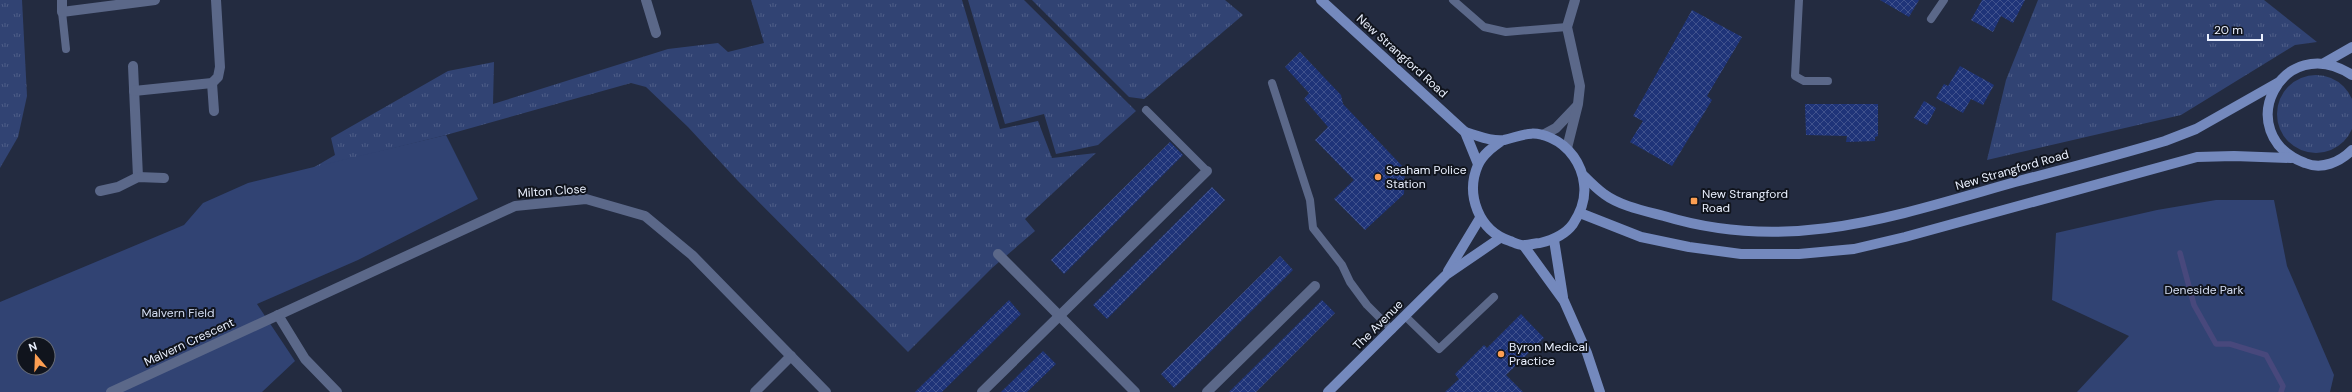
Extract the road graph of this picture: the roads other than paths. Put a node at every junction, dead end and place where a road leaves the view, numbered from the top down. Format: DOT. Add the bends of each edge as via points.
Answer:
graph roads {
  1 [pos="62,0"];
  2 [pos="155,0"];
  3 [pos="216,0"];
  4 [pos="646,0"];
  5 [pos="1321,0"];
  6 [pos="1453,0"];
  7 [pos="1575,0"];
  8 [pos="1799,0"];
  9 [pos="1944,0"];
  10 [pos="62,12"];
  11 [pos="1930,19"];
  12 [pos="1567,27"];
  13 [pos="656,33"];
  14 [pos="2352,47"];
  15 [pos="66,49"];
  16 [pos="2324,63"];
  17 [pos="133,66"];
  18 [pos="2352,75"];
  19 [pos="1828,81"];
  20 [pos="2278,82"];
  21 [pos="212,83"];
  22 [pos="1272,83"];
  23 [pos="134,91"];
  24 [pos="1578,104"];
  25 [pos="1146,110"];
  26 [pos="214,111"];
  27 [pos="1465,132"];
  28 [pos="1543,135"];
  29 [pos="1503,140"];
  30 [pos="1566,148"];
  31 [pos="2352,150"];
  32 [pos="2292,158"];
  33 [pos="2347,159"];
  34 [pos="1478,164"];
  35 [pos="1207,172"];
  36 [pos="1584,176"];
  37 [pos="138,177"];
  38 [pos="164,178"];
  39 [pos="100,191"];
  40 [pos="1580,213"];
  41 [pos="1480,218"];
  42 [pos="1500,238"];
  43 [pos="1554,240"];
  44 [pos="1524,246"];
  45 [pos="998,254"];
  46 [pos="1446,275"];
  47 [pos="1314,286"];
  48 [pos="1494,297"];
  49 [pos="1564,301"];
  50 [pos="278,315"];
  51 [pos="1060,315"];
  52 [pos="1405,316"];
  53 [pos="1392,330"];
  54 [pos="791,356"];
  55 [pos="111,392"];
  56 [pos="337,392"];
  57 [pos="755,392"];
  58 [pos="826,392"];
  59 [pos="982,392"];
  60 [pos="1135,392"];
  61 [pos="1207,392"];
  62 [pos="1328,392"];
  63 [pos="1600,392"];
  1 -- 10 [label="street"];
  2 -- 10 [label="street"];
  3 -- 21 [label="street" via="220,67 218,77"];
  4 -- 13 [label="street"];
  5 -- 27 [label="main road, New Strangford Road"];
  6 -- 12 [label="lane" via="1484,27 1506,32"];
  7 -- 12 [label="street"];
  8 -- 19 [label="lane" via="1795,76 1804,82"];
  9 -- 11 [label="lane"];
  10 -- 15 [label="lane"];
  12 -- 24 [label="street" via="1572,55 1578,70"];
  14 -- 16 [label="main road"];
  16 -- 18 [label="main road" via="2340,67"];
  16 -- 20 [label="main road" via="2307,64 2291,70"];
  17 -- 23 [label="street"];
  20 -- 32 [label="main road" via="2270,97 2267,114 2269,126 2278,147"];
  20 -- 36 [label="main road, New Strangford Road" via="2196,129 2165,141 1902,214 1817,231 1733,230 1679,221 1628,206 1604,195"];
  21 -- 23 [label="street"];
  21 -- 26 [label="street"];
  22 -- 53 [label="lane" via="1310,200 1313,228 1342,265 1350,282 1367,305"];
  23 -- 37 [label="street"];
  24 -- 28 [label="street" via="1556,128"];
  24 -- 30 [label="street"];
  25 -- 35 [label="lane"];
  27 -- 29 [label="main road, New Strangford Road"];
  27 -- 34 [label="main road, New Strangford Road"];
  28 -- 29 [label="main road" via="1524,134"];
  28 -- 30 [label="main road"];
  29 -- 34 [label="main road" via="1489,150"];
  30 -- 36 [label="main road" via="1577,160"];
  31 -- 33 [label="main road"];
  32 -- 33 [label="main road" via="2308,165 2326,165"];
  32 -- 40 [label="main road" via="2196,158 1905,237 1854,249 1799,254 1741,254 1689,247 1641,237"];
  34 -- 41 [label="main road" via="1473,182 1474,200"];
  35 -- 51 [label="street"];
  36 -- 40 [label="main road" via="1585,192"];
  37 -- 38 [label="street"];
  37 -- 39 [label="street" via="118,187"];
  40 -- 43 [label="main road" via="1569,229"];
  41 -- 42 [label="main road"];
  41 -- 46 [label="main road, The Avenue"];
  42 -- 44 [label="main road"];
  42 -- 46 [label="main road, The Avenue"];
  43 -- 44 [label="main road"];
  43 -- 49 [label="main road"];
  44 -- 49 [label="main road"];
  45 -- 51 [label="street"];
  46 -- 52 [label="main road, The Avenue"];
  47 -- 61 [label="street"];
  48 -- 52 [label="lane" via="1439,350"];
  49 -- 63 [label="main road" via="1587,353"];
  50 -- 54 [label="street, Milton Close" via="515,206 586,199 645,216 692,255"];
  50 -- 55 [label="street, Malvern Crescent"];
  50 -- 56 [label="street" via="305,359"];
  51 -- 59 [label="street"];
  51 -- 60 [label="street"];
  52 -- 53 [label="main road, The Avenue"];
  53 -- 62 [label="main road, The Avenue"];
  54 -- 57 [label="street"];
  54 -- 58 [label="street, Milton Close"];
}
